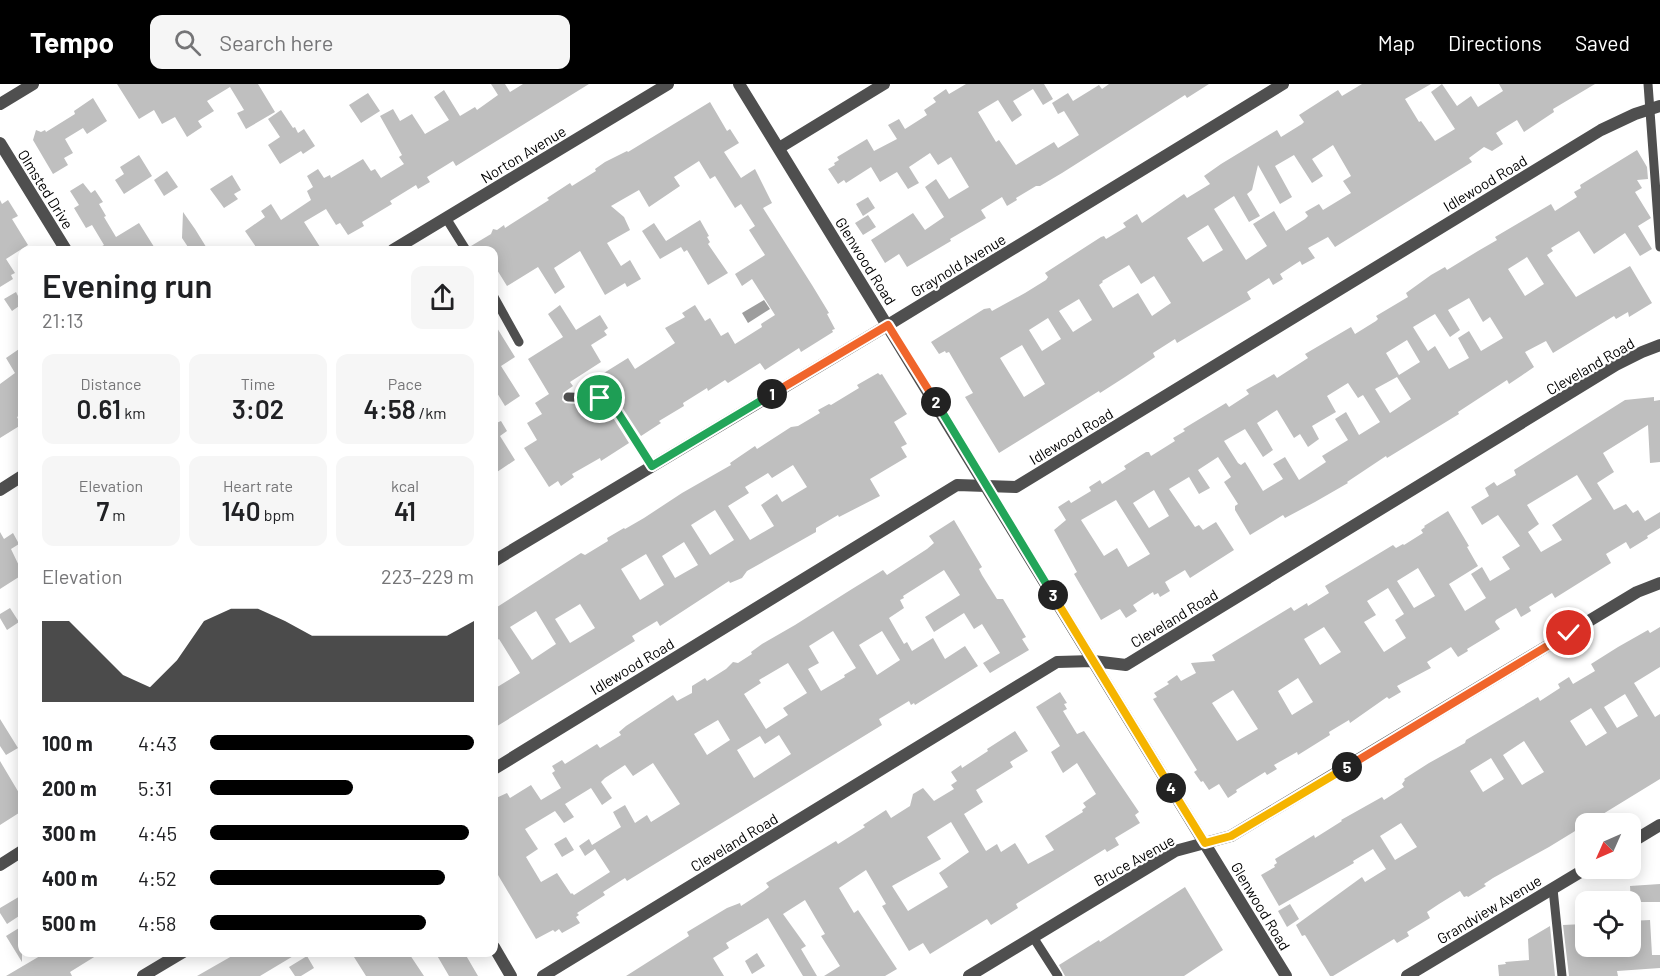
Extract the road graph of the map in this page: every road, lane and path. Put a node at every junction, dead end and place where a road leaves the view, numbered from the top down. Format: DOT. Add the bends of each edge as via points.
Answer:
graph roads {
  1 [pos="33,84"];
  2 [pos="668,84"];
  3 [pos="739,84"];
  4 [pos="884,84"];
  5 [pos="1283,84"];
  6 [pos="1648,84"];
  7 [pos="0,104"];
  8 [pos="1654,108"];
  9 [pos="0,143"];
  10 [pos="779,148"];
  11 [pos="446,218"];
  12 [pos="64,246"];
  13 [pos="400,246"];
  14 [pos="464,246"];
  15 [pos="1660,247"];
  16 [pos="498,304"];
  17 [pos="888,325"];
  18 [pos="519,342"];
  19 [pos="1660,345"];
  20 [pos="568,397"];
  21 [pos="652,466"];
  22 [pos="18,479"];
  23 [pos="986,485"];
  24 [pos="0,490"];
  25 [pos="498,559"];
  26 [pos="1660,583"];
  27 [pos="1094,661"];
  28 [pos="498,766"];
  29 [pos="1660,825"];
  30 [pos="1641,836"];
  31 [pos="1205,843"];
  32 [pos="18,854"];
  33 [pos="0,865"];
  34 [pos="1575,875"];
  35 [pos="1553,889"];
  36 [pos="1033,937"];
  37 [pos="498,954"];
  38 [pos="175,957"];
  39 [pos="143,976"];
  40 [pos="511,976"];
  41 [pos="543,976"];
  42 [pos="969,976"];
  43 [pos="1058,976"];
  44 [pos="1286,976"];
  45 [pos="1407,976"];
  46 [pos="1562,976"];
  1 -- 7 [label="street"];
  2 -- 11 [label="street, Norton Avenue"];
  3 -- 10 [label="street, Glenwood Road"];
  4 -- 10 [label="street"];
  5 -- 17 [label="street, Graynold Avenue"];
  6 -- 8 [label="lane"];
  8 -- 15 [label="lane"];
  8 -- 23 [label="street, Idlewood Road" via="1601,130 1016,487"];
  9 -- 12 [label="street, Olmsted Drive"];
  10 -- 17 [label="street, Glenwood Road"];
  11 -- 13 [label="street, Norton Avenue"];
  11 -- 14 [label="lane"];
  16 -- 18 [label="lane"];
  17 -- 21 [label="street, Graynold Avenue"];
  17 -- 23 [label="street, Glenwood Road"];
  19 -- 27 [label="street, Cleveland Road" via="1616,366 1126,665"];
  20 -- 21 [label="lane" via="600,398 615,408"];
  21 -- 25 [label="street, Graynold Avenue"];
  22 -- 24 [label="street"];
  23 -- 27 [label="street, Glenwood Road"];
  23 -- 28 [label="street, Idlewood Road" via="957,485"];
  26 -- 31 [label="street, Bruce Avenue" via="1626,598 1231,836"];
  27 -- 31 [label="street, Glenwood Road"];
  27 -- 41 [label="street, Cleveland Road" via="1057,662"];
  29 -- 30 [label="street"];
  31 -- 36 [label="street, Bruce Avenue" via="1175,851"];
  31 -- 44 [label="street, Glenwood Road"];
  32 -- 33 [label="street"];
  34 -- 35 [label="street, Grandview Avenue"];
  35 -- 45 [label="street, Grandview Avenue"];
  35 -- 46 [label="lane"];
  36 -- 42 [label="street, Bruce Avenue"];
  36 -- 43 [label="lane"];
  37 -- 40 [label="street"];
  38 -- 39 [label="street"];
}
